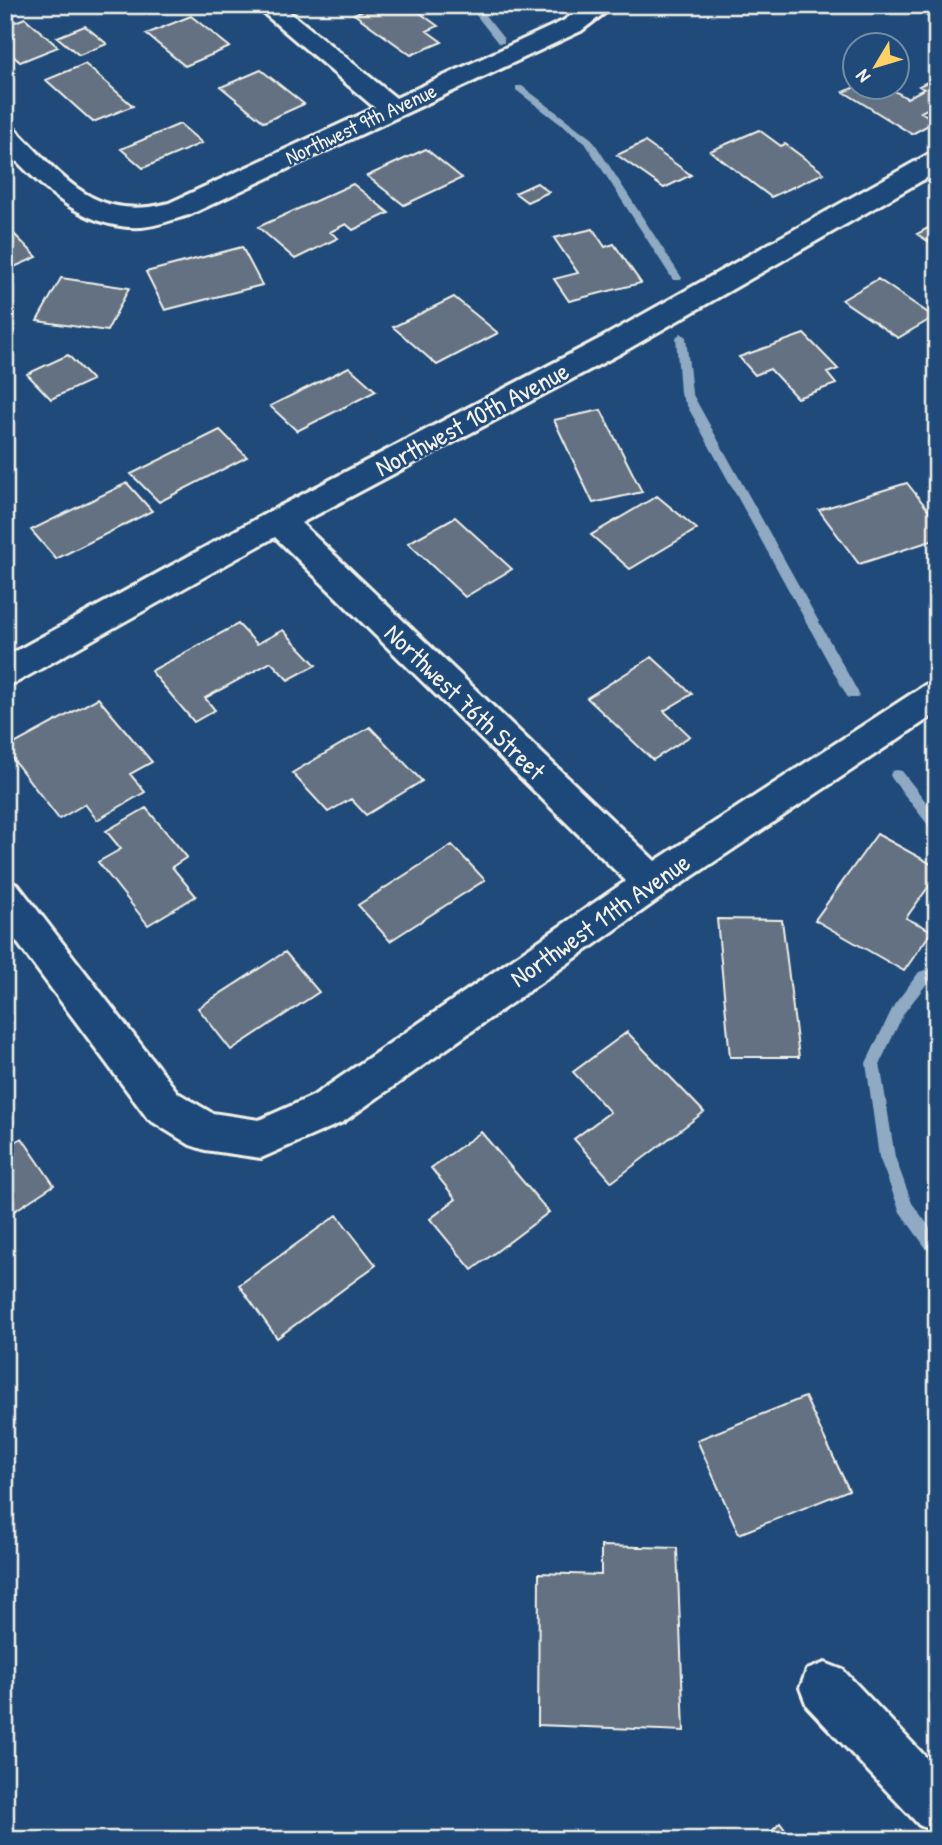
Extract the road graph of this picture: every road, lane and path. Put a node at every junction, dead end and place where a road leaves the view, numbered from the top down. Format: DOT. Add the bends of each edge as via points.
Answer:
graph roads {
  1 [pos="266,5"];
  2 [pos="603,5"];
  3 [pos="393,109"];
  4 [pos="5,134"];
  5 [pos="937,161"];
  6 [pos="278,521"];
  7 [pos="5,673"];
  8 [pos="937,695"];
  9 [pos="653,883"];
  10 [pos="5,896"];
  11 [pos="825,1688"];
  12 [pos="937,1807"];
  1 -- 3 [label="street"];
  2 -- 3 [label="street, Northwest 9th Avenue" via="572,26"];
  3 -- 4 [label="street, Northwest 9th Avenue" via="179,209 141,218 112,216 74,201"];
  5 -- 6 [label="street, Northwest 10th Avenue" via="612,345"];
  6 -- 7 [label="street, Northwest 10th Avenue"];
  6 -- 9 [label="street, Northwest 76th Street"];
  8 -- 9 [label="street, Northwest 11th Avenue"];
  9 -- 10 [label="street, Northwest 11th Avenue" via="328,1109 261,1139 205,1131 163,1106"];
  11 -- 12 [label="street"];
}
